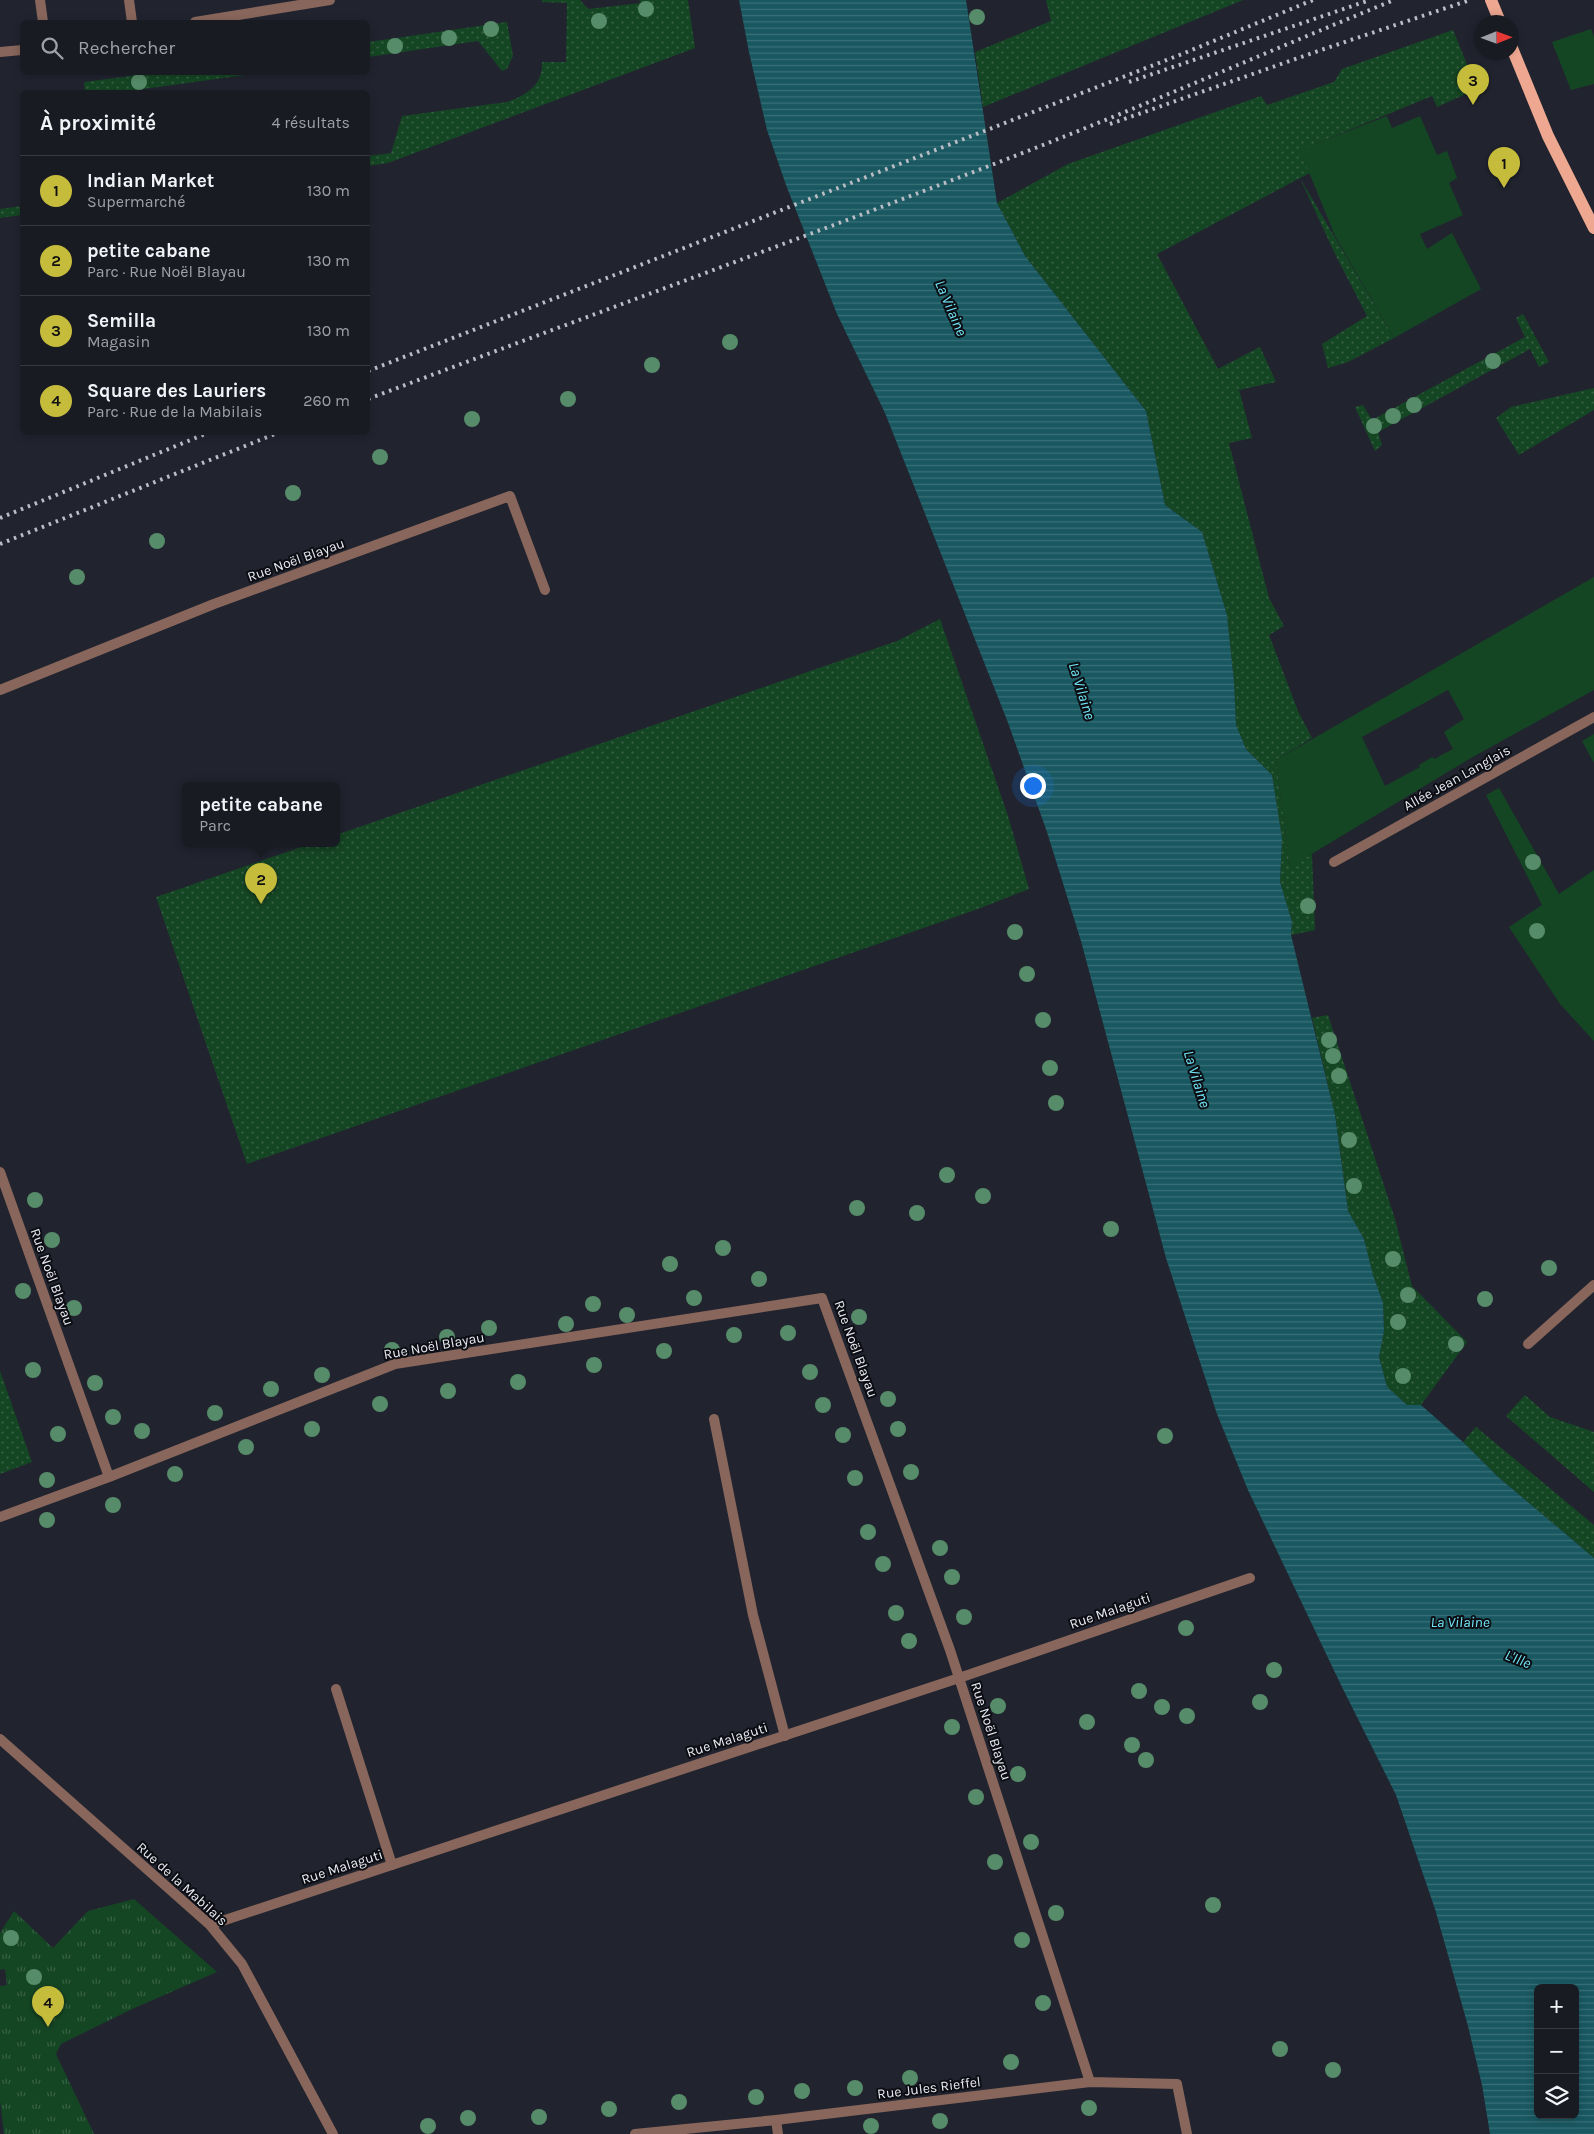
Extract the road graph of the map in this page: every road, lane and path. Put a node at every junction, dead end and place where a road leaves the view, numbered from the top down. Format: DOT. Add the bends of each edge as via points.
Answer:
graph roads {
  1 [pos="40,0"];
  2 [pos="129,0"];
  3 [pos="330,0"];
  4 [pos="1491,0"];
  5 [pos="1497,15"];
  6 [pos="43,20"];
  7 [pos="132,20"];
  8 [pos="207,20"];
  9 [pos="20,50"];
  10 [pos="0,52"];
  11 [pos="1517,60"];
  12 [pos="1594,228"];
  13 [pos="545,590"];
  14 [pos="0,690"];
  15 [pos="1594,717"];
  16 [pos="1334,862"];
  17 [pos="0,1172"];
  18 [pos="1594,1285"];
  19 [pos="1528,1344"];
  20 [pos="714,1419"];
  21 [pos="109,1477"];
  22 [pos="0,1517"];
  23 [pos="1250,1578"];
  24 [pos="960,1678"];
  25 [pos="336,1688"];
  26 [pos="785,1736"];
  27 [pos="0,1739"];
  28 [pos="392,1865"];
  29 [pos="210,1925"];
  30 [pos="1090,2082"];
  31 [pos="776,2120"];
  32 [pos="333,2134"];
  33 [pos="635,2134"];
  34 [pos="778,2134"];
  35 [pos="1187,2134"];
  1 -- 6 [label="street"];
  2 -- 7 [label="street"];
  3 -- 8 [label="street"];
  4 -- 5 [label="main road"];
  9 -- 10 [label="street"];
  11 -- 12 [label="main road" via="1548,136"];
  13 -- 14 [label="street, Rue Noël Blayau" via="510,496 214,604"];
  15 -- 16 [label="street, Allée Jean Langlais"];
  17 -- 21 [label="street, Rue Noël Blayau"];
  18 -- 19 [label="street"];
  20 -- 26 [label="street" via="753,1615"];
  21 -- 22 [label="street, Rue Noël Blayau"];
  21 -- 24 [label="street, Rue Noël Blayau" via="395,1364 822,1298"];
  23 -- 24 [label="street, Rue Malaguti"];
  24 -- 26 [label="street, Rue Malaguti"];
  24 -- 30 [label="street, Rue Noël Blayau"];
  25 -- 28 [label="street"];
  26 -- 28 [label="street, Rue Malaguti"];
  27 -- 29 [label="street, Rue de la Mabilais"];
  28 -- 29 [label="street, Rue Malaguti"];
  29 -- 32 [label="street, Rue de la Mabilais" via="242,1964"];
  30 -- 31 [label="street, Rue Jules Rieffel"];
  30 -- 35 [label="street, Rue Jules Rieffel" via="1177,2084"];
  31 -- 33 [label="street, Rue Jules Rieffel"];
  31 -- 34 [label="street"];
}
